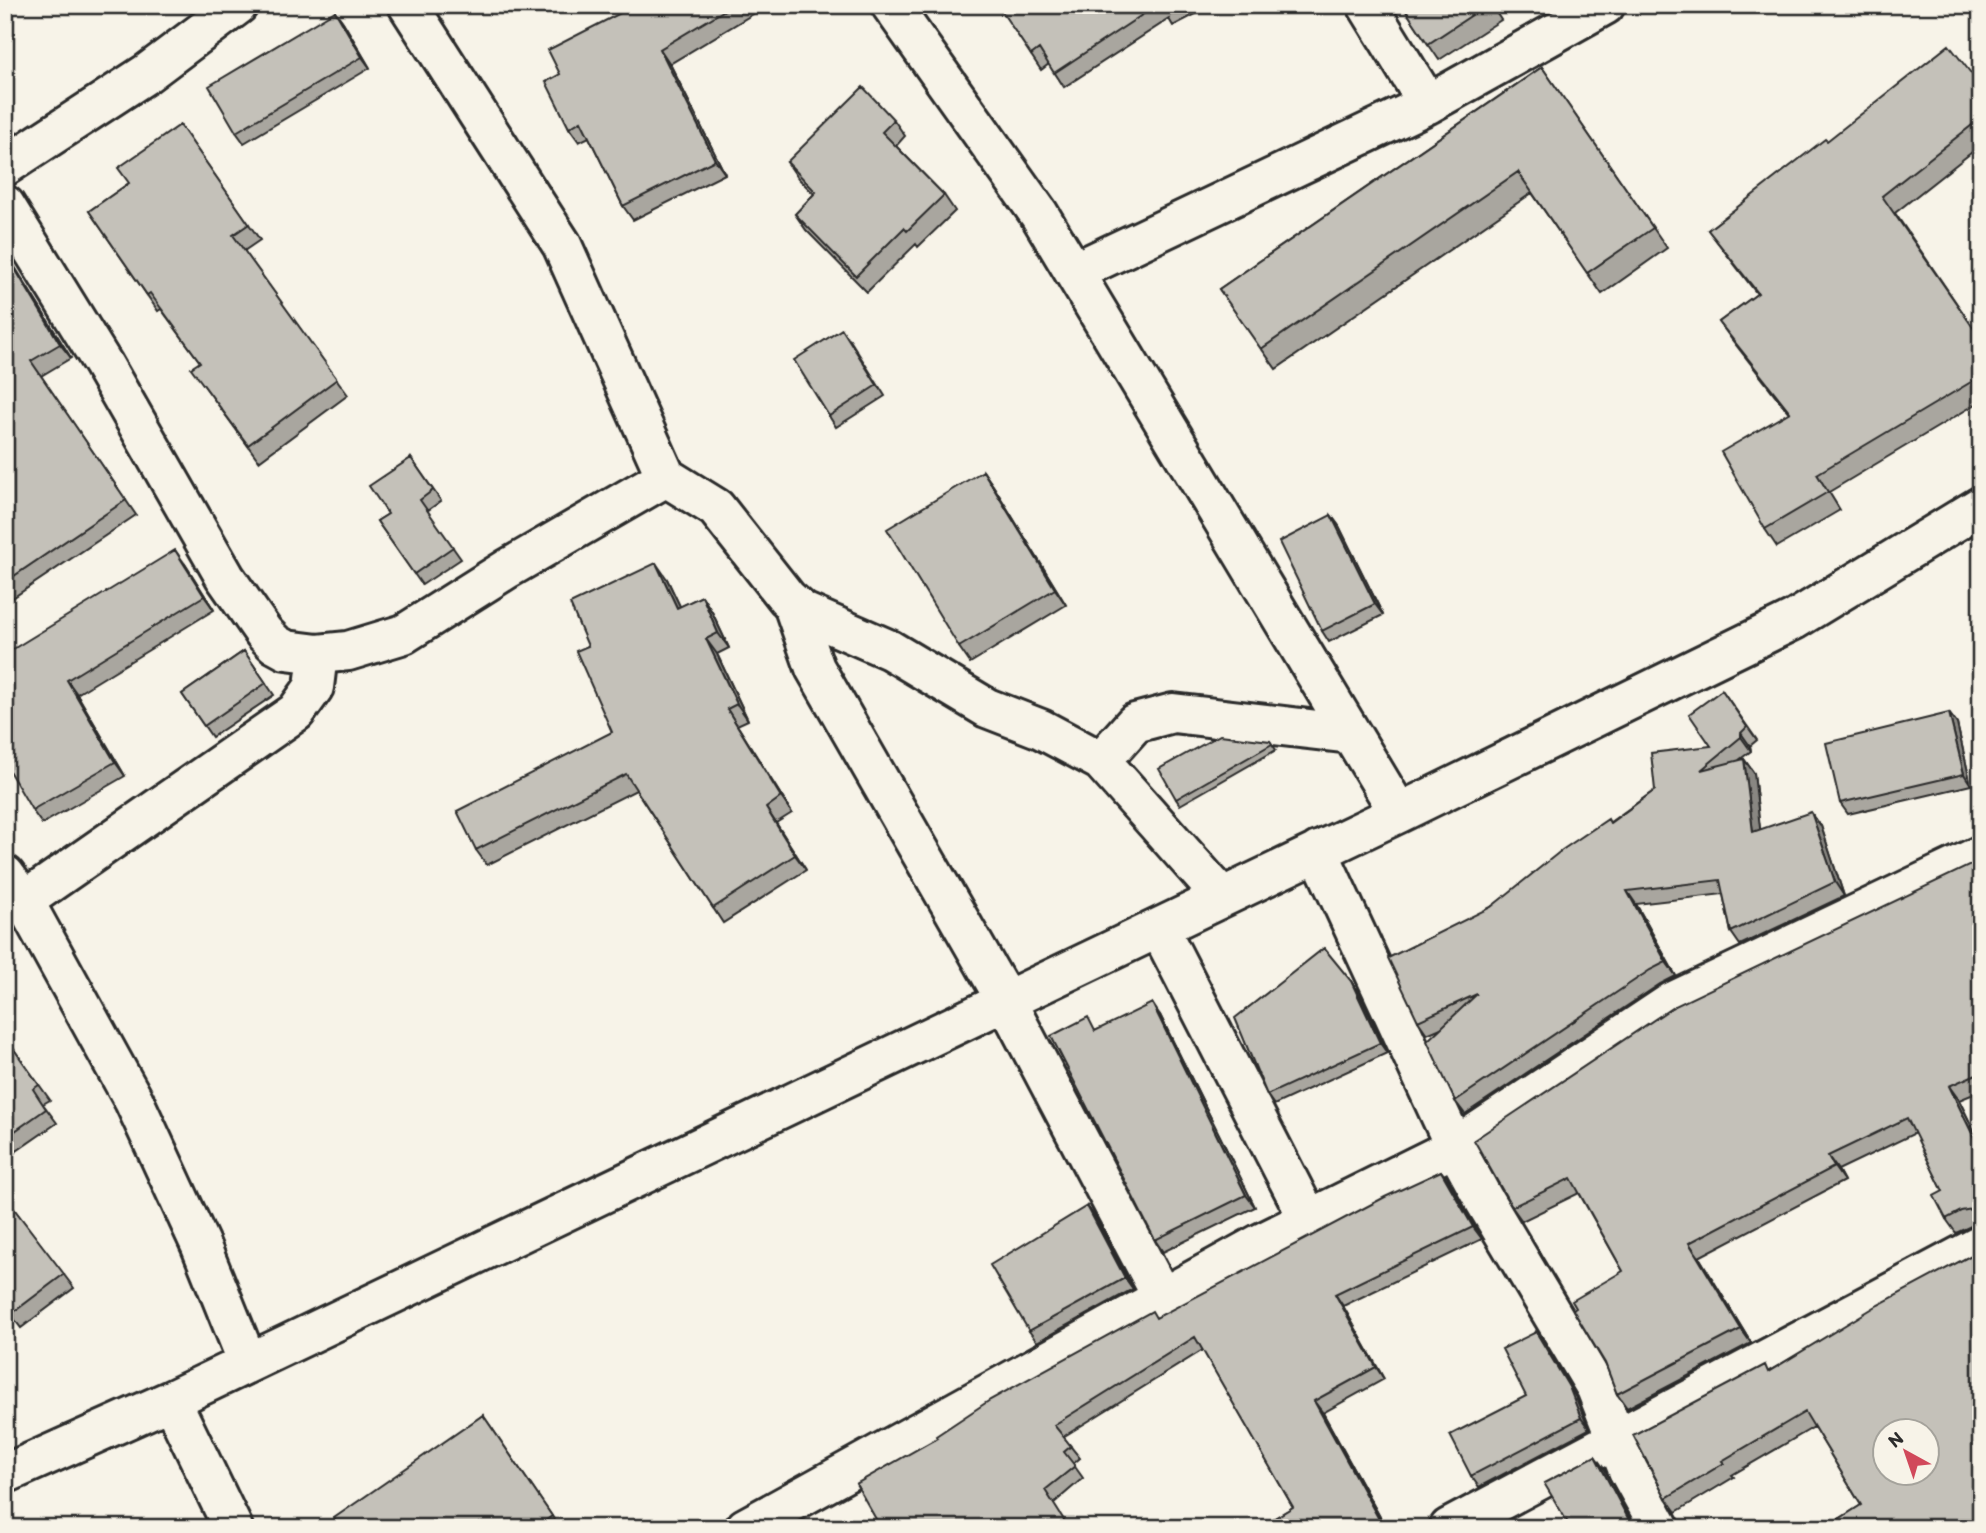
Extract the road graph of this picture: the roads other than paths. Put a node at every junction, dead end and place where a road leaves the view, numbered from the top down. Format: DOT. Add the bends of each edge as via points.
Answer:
graph roads {
  1 [pos="238,5"];
  2 [pos="408,5"];
  3 [pos="891,5"];
  4 [pos="1367,5"];
  5 [pos="1605,5"];
  6 [pos="1427,104"];
  7 [pos="5,166"];
  8 [pos="5,205"];
  9 [pos="1074,272"];
  10 [pos="666,477"];
  11 [pos="1981,506"];
  12 [pos="793,605"];
  13 [pos="318,654"];
  14 [pos="1351,734"];
  15 [pos="1101,761"];
  16 [pos="1399,813"];
  17 [pos="1318,851"];
  18 [pos="1981,855"];
  19 [pos="15,888"];
  20 [pos="1222,897"];
  21 [pos="1159,928"];
  22 [pos="1006,1001"];
  23 [pos="1455,1147"];
  24 [pos="1309,1220"];
  25 [pos="1981,1245"];
  26 [pos="1163,1299"];
  27 [pos="248,1363"];
  28 [pos="171,1400"];
  29 [pos="1617,1439"];
  30 [pos="5,1475"];
  31 [pos="233,1528"];
  32 [pos="745,1528"];
  33 [pos="1449,1528"];
  34 [pos="1660,1528"];
  1 -- 7 [label="street" via="146,74"];
  2 -- 10 [label="street" via="562,245"];
  3 -- 9 [label="street" via="1039,214"];
  4 -- 6 [label="street"];
  5 -- 6 [label="street"];
  6 -- 9 [label="street"];
  8 -- 13 [label="street" via="103,364 206,546 264,633 286,650"];
  9 -- 14 [label="street"];
  10 -- 12 [label="street" via="716,508"];
  10 -- 13 [label="street" via="404,634 348,651"];
  11 -- 16 [label="street" via="1794,620"];
  12 -- 15 [label="street" via="890,650 987,708 1041,729"];
  12 -- 22 [label="street" via="815,668"];
  13 -- 19 [label="street" via="314,687 296,712"];
  14 -- 15 [label="street" via="1174,713 1135,723"];
  14 -- 16 [label="street"];
  15 -- 20 [label="street"];
  16 -- 17 [label="street"];
  17 -- 20 [label="street"];
  17 -- 23 [label="street"];
  18 -- 23 [label="street" via="1672,1002"];
  19 -- 27 [label="street" via="134,1101"];
  20 -- 21 [label="street"];
  21 -- 22 [label="street"];
  21 -- 24 [label="street"];
  22 -- 26 [label="street"];
  22 -- 27 [label="street"];
  23 -- 24 [label="street"];
  23 -- 29 [label="street" via="1589,1376"];
  24 -- 26 [label="street"];
  25 -- 29 [label="street"];
  26 -- 32 [label="street"];
  27 -- 28 [label="street"];
  28 -- 30 [label="street"];
  28 -- 31 [label="street"];
  29 -- 33 [label="street"];
  29 -- 34 [label="street" via="1628,1470"];
}
